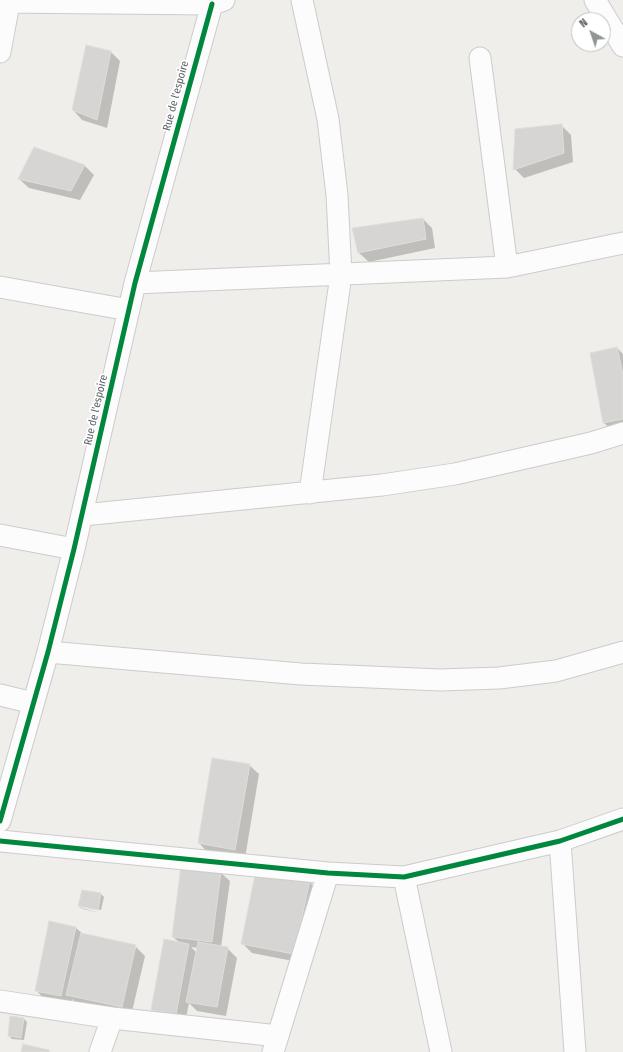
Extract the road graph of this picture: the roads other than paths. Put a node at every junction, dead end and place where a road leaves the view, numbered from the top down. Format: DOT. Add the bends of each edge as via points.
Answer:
graph roads {
  1 [pos="302,0"];
  2 [pos="595,0"];
  3 [pos="38,2"];
  4 [pos="218,2"];
  5 [pos="4,3"];
  6 [pos="623,46"];
  7 [pos="0,52"];
  8 [pos="480,58"];
  9 [pos="623,242"];
  10 [pos="507,267"];
  11 [pos="341,275"];
  12 [pos="135,283"];
  13 [pos="0,286"];
  14 [pos="129,310"];
  15 [pos="623,434"];
  16 [pos="310,492"];
  17 [pos="83,515"];
  18 [pos="0,535"];
  19 [pos="74,549"];
  20 [pos="48,652"];
  21 [pos="623,652"];
  22 [pos="0,694"];
  23 [pos="33,703"];
  24 [pos="623,819"];
  25 [pos="0,821"];
  26 [pos="0,841"];
  27 [pos="560,841"];
  28 [pos="328,873"];
  29 [pos="404,877"];
  30 [pos="0,1001"];
  31 [pos="112,1018"];
  32 [pos="275,1044"];
  33 [pos="100,1052"];
  34 [pos="440,1052"];
  35 [pos="575,1052"];
  1 -- 11 [label="street" via="328,120 337,195"];
  2 -- 6 [label="street"];
  3 -- 4 [label="street"];
  3 -- 5 [label="street"];
  4 -- 12 [label="street, Rue de l'espoire"];
  5 -- 7 [label="street"];
  8 -- 10 [label="street"];
  9 -- 10 [label="street"];
  10 -- 11 [label="street"];
  11 -- 12 [label="street"];
  11 -- 16 [label="street"];
  12 -- 14 [label="street, Rue de l'espoire"];
  13 -- 14 [label="street"];
  14 -- 17 [label="street, Rue de l'espoire"];
  15 -- 16 [label="street" via="455,474"];
  16 -- 17 [label="street"];
  17 -- 19 [label="street, Rue de l'espoire"];
  18 -- 19 [label="street"];
  19 -- 20 [label="street, Rue de l'espoire"];
  20 -- 21 [label="street" via="301,674 440,680 498,678 556,671"];
  20 -- 23 [label="street, Rue de l'espoire"];
  22 -- 23 [label="street"];
  23 -- 25 [label="street, Rue de l'espoire"];
  24 -- 27 [label="street"];
  26 -- 28 [label="street"];
  27 -- 29 [label="street"];
  27 -- 35 [label="street"];
  28 -- 29 [label="street"];
  28 -- 32 [label="street"];
  29 -- 34 [label="street"];
  30 -- 31 [label="street"];
  31 -- 32 [label="street"];
  31 -- 33 [label="street"];
}
